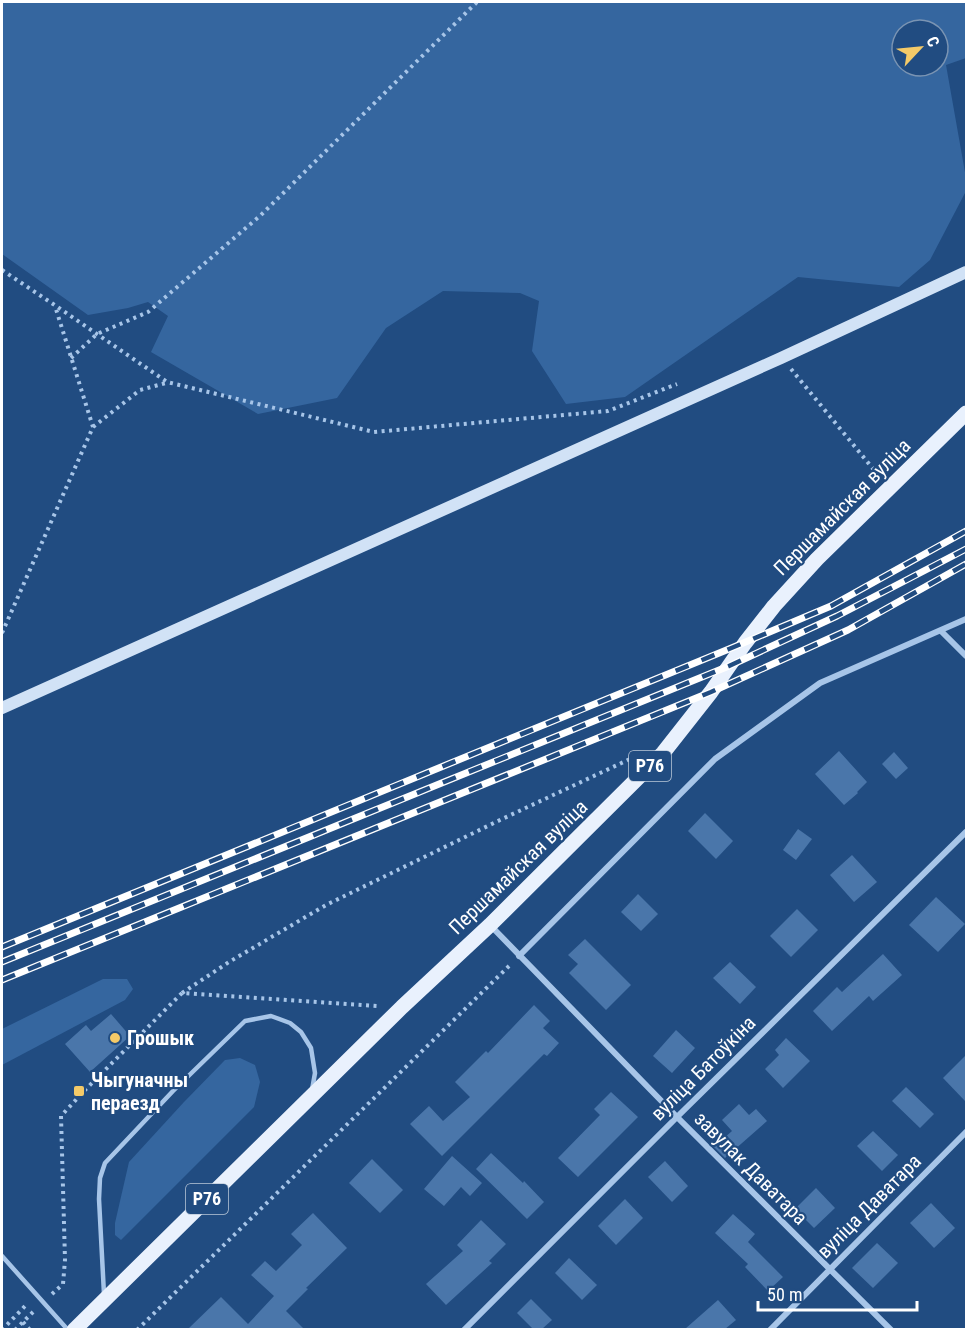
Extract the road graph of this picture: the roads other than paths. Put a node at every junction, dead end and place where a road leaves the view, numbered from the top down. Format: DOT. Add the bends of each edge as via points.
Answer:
graph roads {
  1 [pos="966,272"];
  2 [pos="966,413"];
  3 [pos="966,619"];
  4 [pos="941,631"];
  5 [pos="966,656"];
  6 [pos="2,708"];
  7 [pos="966,832"];
  8 [pos="490,925"];
  9 [pos="519,956"];
  10 [pos="310,1099"];
  11 [pos="677,1117"];
  12 [pos="966,1132"];
  13 [pos="2,1256"];
  14 [pos="830,1269"];
  15 [pos="104,1300"];
  16 [pos="68,1329"];
  17 [pos="74,1329"];
  18 [pos="464,1329"];
  19 [pos="770,1329"];
  20 [pos="891,1329"];
  1 -- 6 [label="street"];
  2 -- 8 [label="main road, Першамайская вуліца / Р76" via="774,606 663,753"];
  3 -- 4 [label="street"];
  4 -- 5 [label="street"];
  4 -- 9 [label="street" via="820,683 715,759"];
  7 -- 11 [label="street, вуліца Батоўкіна"];
  8 -- 9 [label="street, завулак Даватара"];
  8 -- 10 [label="main road, Першамайская вуліца / Р76"];
  9 -- 11 [label="street, завулак Даватара"];
  10 -- 15 [label="main road, Першамайская вуліца / Р76"];
  10 -- 15 [label="lane" via="315,1073 311,1048 290,1023 271,1016 245,1022 189,1076 105,1163 99,1199"];
  11 -- 14 [label="street, завулак Даватара"];
  11 -- 18 [label="street, вуліца Батоўкіна"];
  12 -- 14 [label="street, вуліца Даватара"];
  13 -- 16 [label="lane"];
  14 -- 19 [label="street, вуліца Даватара"];
  14 -- 20 [label="street, завулак Даватара"];
  15 -- 17 [label="main road, Першамайская вуліца / Р76"];
}
